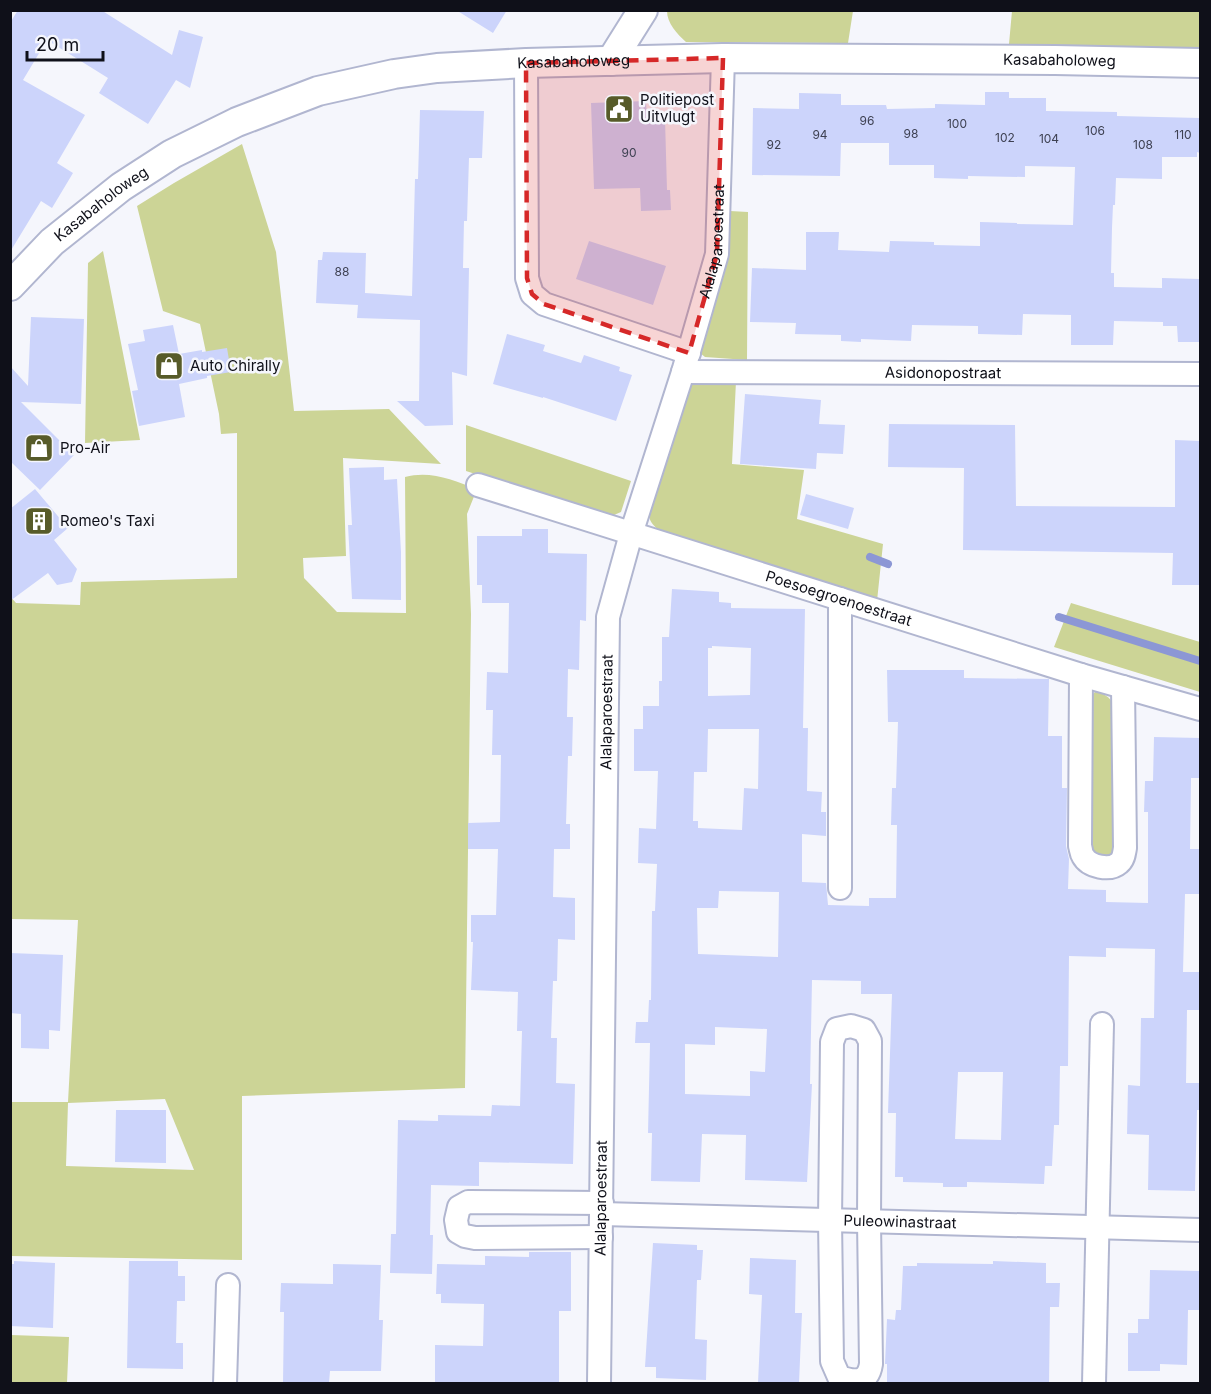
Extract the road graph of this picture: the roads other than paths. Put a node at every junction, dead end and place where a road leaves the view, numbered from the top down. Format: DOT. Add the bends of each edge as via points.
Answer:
graph roads {
  1 [pos="643,10"];
  2 [pos="723,58"];
  3 [pos="611,61"];
  4 [pos="526,63"];
  5 [pos="1200,63"];
  6 [pos="10,286"];
  7 [pos="686,363"];
  8 [pos="1200,374"];
  9 [pos="478,485"];
  10 [pos="631,534"];
  11 [pos="840,599"];
  12 [pos="1081,675"];
  13 [pos="1123,687"];
  14 [pos="1200,709"];
  15 [pos="840,888"];
  16 [pos="1102,1024"];
  17 [pos="602,1209"];
  18 [pos="830,1220"];
  19 [pos="869,1221"];
  20 [pos="1097,1227"];
  21 [pos="1200,1230"];
  22 [pos="601,1238"];
  23 [pos="228,1285"];
  24 [pos="225,1383"];
  25 [pos="599,1383"];
  26 [pos="1094,1383"];
  1 -- 3 [label="street"];
  2 -- 3 [label="street, Kasabaholoweg"];
  2 -- 5 [label="street, Kasabaholoweg"];
  2 -- 7 [label="street, Alalaparoestraat" via="717,254"];
  3 -- 4 [label="street, Kasabaholoweg"];
  4 -- 6 [label="street, Kasabaholoweg" via="394,74 318,91 237,122 172,154 121,187 52,242"];
  4 -- 7 [label="street, Asidonopostraat" via="527,278 532,294 544,304"];
  7 -- 8 [label="street, Asidonopostraat"];
  7 -- 10 [label="street, Alalaparoestraat"];
  9 -- 10 [label="street, Poesoegroenoestraat"];
  10 -- 11 [label="street, Poesoegroenoestraat"];
  10 -- 17 [label="street, Alalaparoestraat" via="608,617"];
  11 -- 12 [label="street, Poesoegroenoestraat"];
  11 -- 15 [label="street"];
  12 -- 13 [label="street, Poesoegroenoestraat"];
  12 -- 13 [label="street" via="1080,846 1083,856 1104,868 1118,864 1125,848"];
  13 -- 14 [label="street, Poesoegroenoestraat"];
  16 -- 20 [label="street"];
  17 -- 18 [label="street, Puleowinastraat"];
  17 -- 22 [label="street, Alalaparoestraat"];
  17 -- 22 [label="street, Puleowinastraat" via="468,1202 459,1207 456,1220 458,1232 475,1238"];
  18 -- 19 [label="street, Puleowinastraat"];
  18 -- 19 [label="street" via="832,1361 839,1377 852,1381 864,1378 871,1364"];
  18 -- 19 [label="street" via="832,1042 837,1029 851,1026 864,1030 870,1041"];
  19 -- 20 [label="street, Puleowinastraat"];
  20 -- 21 [label="street, Puleowinastraat"];
  20 -- 26 [label="street"];
  22 -- 25 [label="street, Alalaparoestraat"];
  23 -- 24 [label="street"];
}
